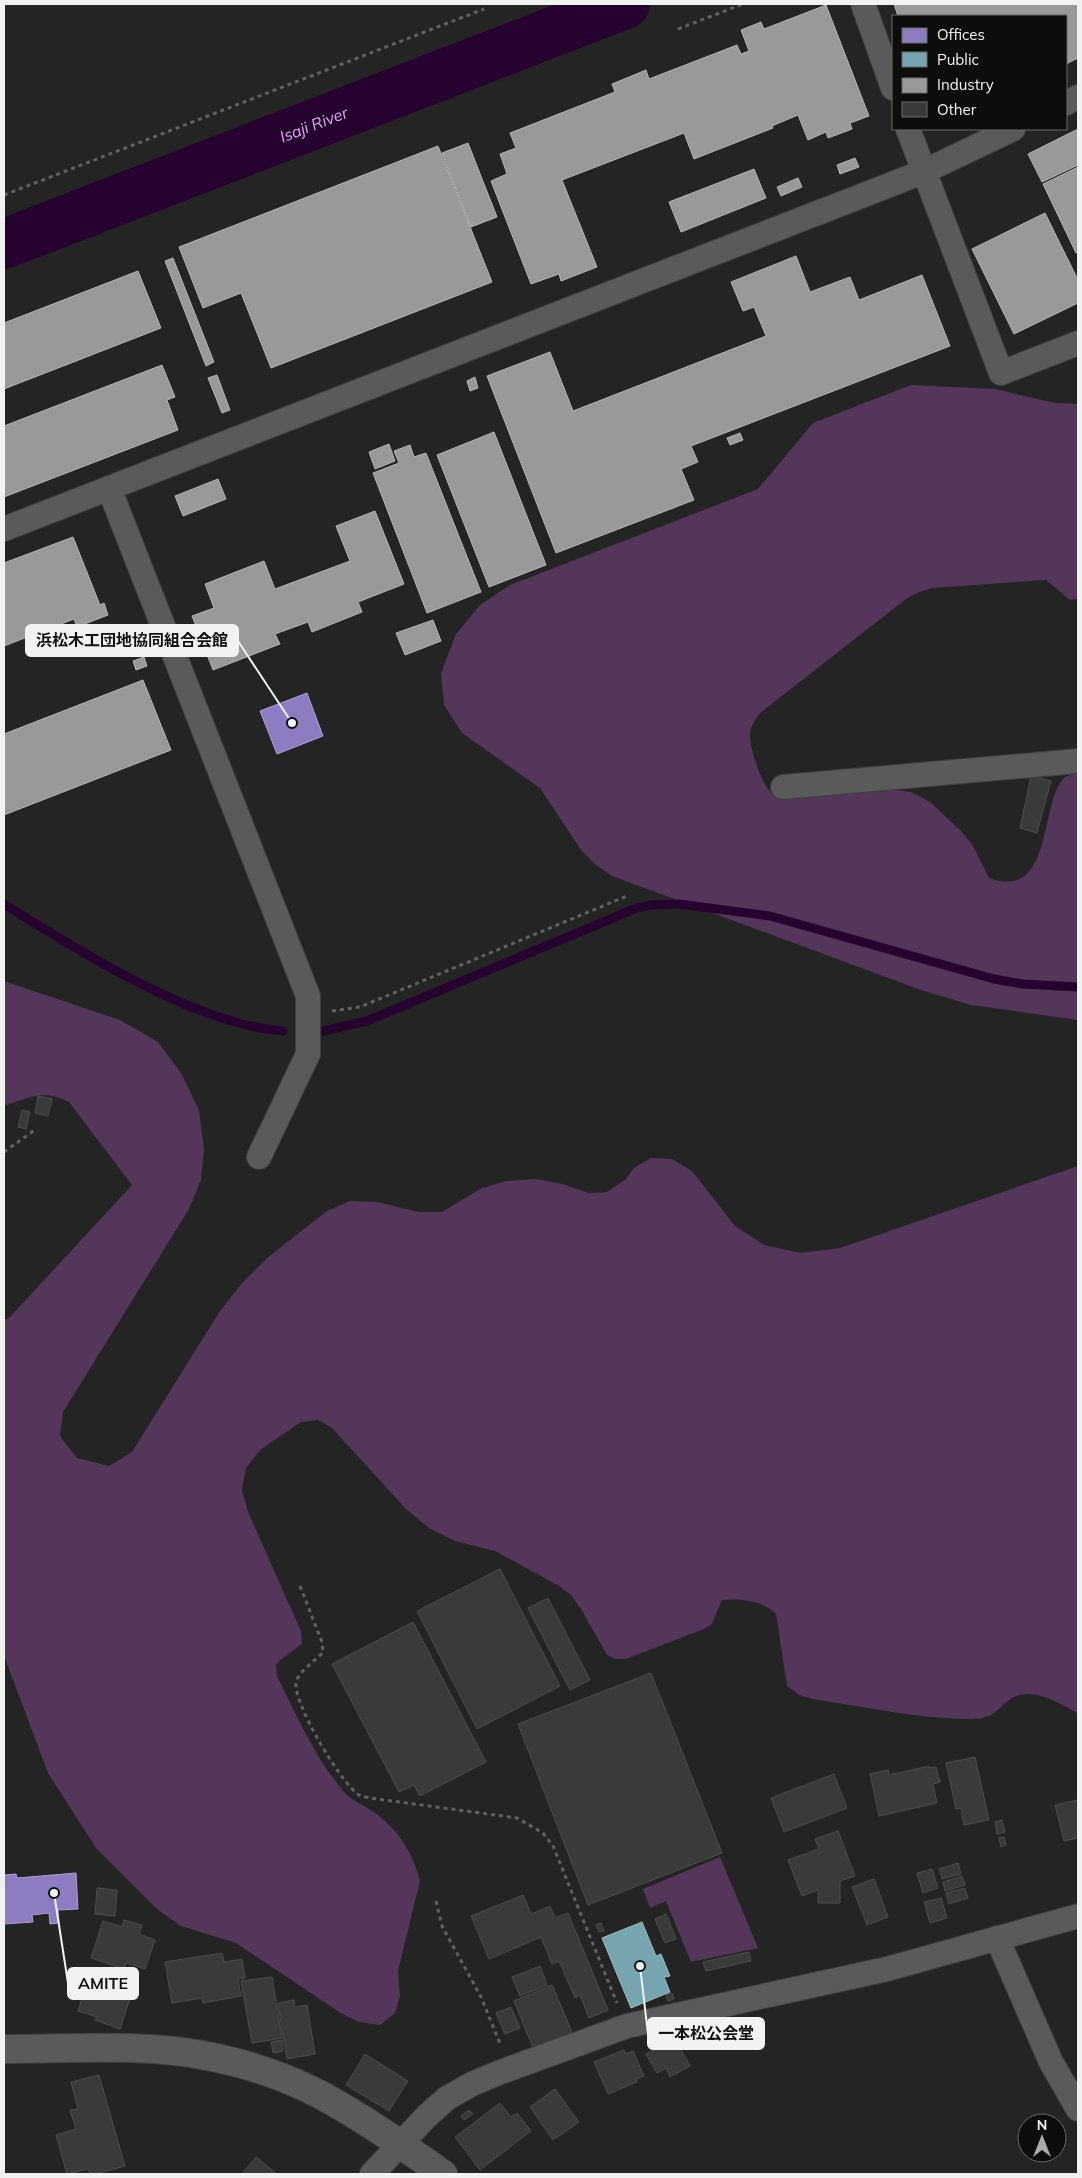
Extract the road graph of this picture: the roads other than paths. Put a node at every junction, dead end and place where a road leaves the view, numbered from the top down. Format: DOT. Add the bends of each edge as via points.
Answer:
graph roads {
  1 [pos="863,4"];
  2 [pos="892,85"];
  3 [pos="908,130"];
  4 [pos="1011,130"];
  5 [pos="923,172"];
  6 [pos="1078,343"];
  7 [pos="109,488"];
  8 [pos="4,529"];
  9 [pos="1078,761"];
  10 [pos="783,787"];
  11 [pos="259,1156"];
  12 [pos="1078,1916"];
  13 [pos="997,1938"];
  14 [pos="4,2049"];
  15 [pos="1078,2110"];
  16 [pos="400,2144"];
  17 [pos="372,2174"];
  18 [pos="443,2174"];
  1 -- 2 [label="street"];
  3 -- 5 [label="street"];
  4 -- 5 [label="street"];
  5 -- 6 [label="street" via="1001,373"];
  5 -- 7 [label="street"];
  7 -- 8 [label="street"];
  7 -- 11 [label="street" via="308,996 308,1054"];
  9 -- 10 [label="street"];
  12 -- 13 [label="street"];
  13 -- 15 [label="street" via="1051,2062"];
  13 -- 16 [label="street" via="887,1969 627,2026 472,2084 447,2098"];
  14 -- 16 [label="street" via="152,2049 237,2063 279,2076 318,2094"];
  16 -- 17 [label="street"];
  16 -- 18 [label="street"];
}
